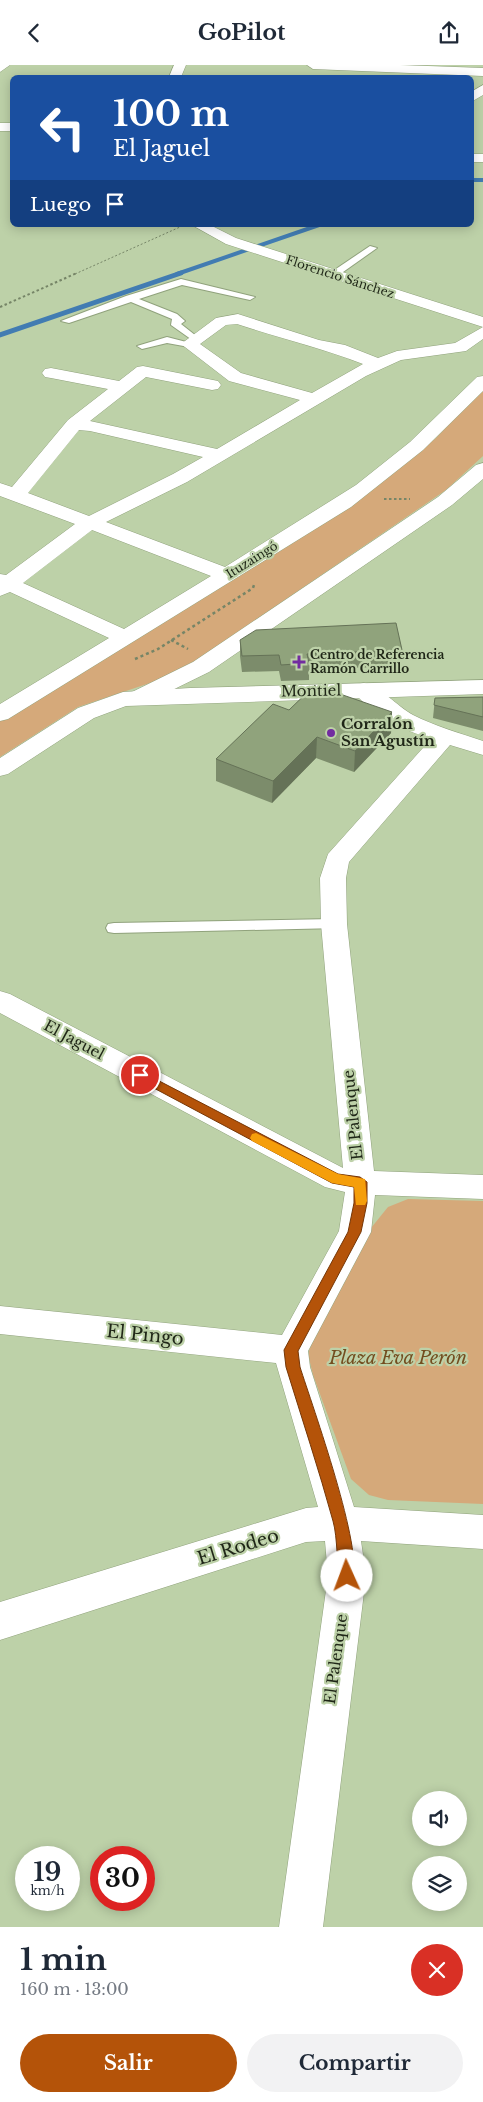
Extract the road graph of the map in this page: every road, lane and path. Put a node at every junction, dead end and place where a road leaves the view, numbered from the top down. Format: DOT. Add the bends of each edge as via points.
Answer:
graph roads {
  1 [pos="4,65"];
  2 [pos="312,65"];
  3 [pos="0,68"];
  4 [pos="397,70"];
  5 [pos="483,73"];
  6 [pos="181,227"];
  7 [pos="203,227"];
  8 [pos="373,248"];
  9 [pos="333,275"];
  10 [pos="250,297"];
  11 [pos="129,298"];
  12 [pos="0,307"];
  13 [pos="66,321"];
  14 [pos="483,322"];
  15 [pos="483,332"];
  16 [pos="192,341"];
  17 [pos="142,346"];
  18 [pos="376,363"];
  19 [pos="51,373"];
  20 [pos="483,381"];
  21 [pos="212,385"];
  22 [pos="123,387"];
  23 [pos="316,399"];
  24 [pos="74,424"];
  25 [pos="221,455"];
  26 [pos="483,469"];
  27 [pos="460,490"];
  28 [pos="8,492"];
  29 [pos="483,495"];
  30 [pos="378,499"];
  31 [pos="415,499"];
  32 [pos="88,523"];
  33 [pos="228,575"];
  34 [pos="3,585"];
  35 [pos="144,627"];
  36 [pos="126,638"];
  37 [pos="208,662"];
  38 [pos="483,687"];
  39 [pos="364,690"];
  40 [pos="232,693"];
  41 [pos="138,698"];
  42 [pos="0,714"];
  43 [pos="446,737"];
  44 [pos="483,748"];
  45 [pos="0,769"];
  46 [pos="334,924"];
  47 [pos="114,928"];
  48 [pos="0,1001"];
  49 [pos="360,1182"];
  50 [pos="483,1187"];
  51 [pos="0,1320"];
  52 [pos="291,1350"];
  53 [pos="341,1523"];
  54 [pos="483,1531"];
  55 [pos="0,1621"];
  56 [pos="301,1927"];
  1 -- 3 [label="street"];
  2 -- 4 [label="street"];
  4 -- 5 [label="street"];
  6 -- 12 [label="path"];
  7 -- 9 [label="street, Florencio Sánchez" via="230,241"];
  8 -- 9 [label="lane"];
  9 -- 14 [label="street, Florencio Sánchez"];
  10 -- 11 [label="lane" via="181,282"];
  11 -- 13 [label="lane"];
  11 -- 16 [label="lane" via="174,316 180,321 174,323"];
  15 -- 18 [label="street" via="460,347 406,354"];
  16 -- 17 [label="lane" via="167,340"];
  16 -- 18 [label="street" via="222,321 238,319"];
  16 -- 23 [label="street" via="235,377"];
  18 -- 23 [label="street"];
  19 -- 22 [label="street"];
  20 -- 33 [label="street, Ituzaingó" via="428,437 372,483"];
  21 -- 22 [label="street" via="143,371"];
  22 -- 24 [label="street"];
  23 -- 25 [label="street"];
  24 -- 25 [label="street"];
  24 -- 28 [label="street"];
  25 -- 32 [label="street"];
  26 -- 27 [label="street"];
  27 -- 29 [label="street"];
  27 -- 37 [label="street"];
  28 -- 32 [label="street"];
  30 -- 31 [label="path"];
  32 -- 33 [label="street"];
  32 -- 34 [label="street"];
  33 -- 35 [label="street, Ituzaingó"];
  34 -- 36 [label="street"];
  35 -- 36 [label="street, Ituzaingó"];
  35 -- 37 [label="path"];
  36 -- 42 [label="street, Ituzaingó"];
  37 -- 40 [label="street" via="202,676 206,682"];
  37 -- 41 [label="street"];
  38 -- 39 [label="street, Montiel"];
  39 -- 40 [label="street, Montiel"];
  39 -- 43 [label="street" via="410,723"];
  40 -- 41 [label="street, Montiel"];
  41 -- 45 [label="street" via="112,702 86,713"];
  43 -- 44 [label="street"];
  43 -- 46 [label="street, El Palenque" via="337,861 333,878"];
  46 -- 47 [label="lane"];
  46 -- 49 [label="street, El Palenque"];
  48 -- 49 [label="street, El Jaguel" via="314,1168 336,1179"];
  49 -- 50 [label="street, El Jaguel"];
  49 -- 52 [label="street, El Palenque" via="355,1232"];
  51 -- 52 [label="street, El Pingo"];
  52 -- 53 [label="street, El Palenque" via="293,1367"];
  53 -- 54 [label="street, El Rodeo"];
  53 -- 55 [label="street, El Rodeo" via="306,1525"];
  53 -- 56 [label="street, El Palenque" via="347,1576"];
}
